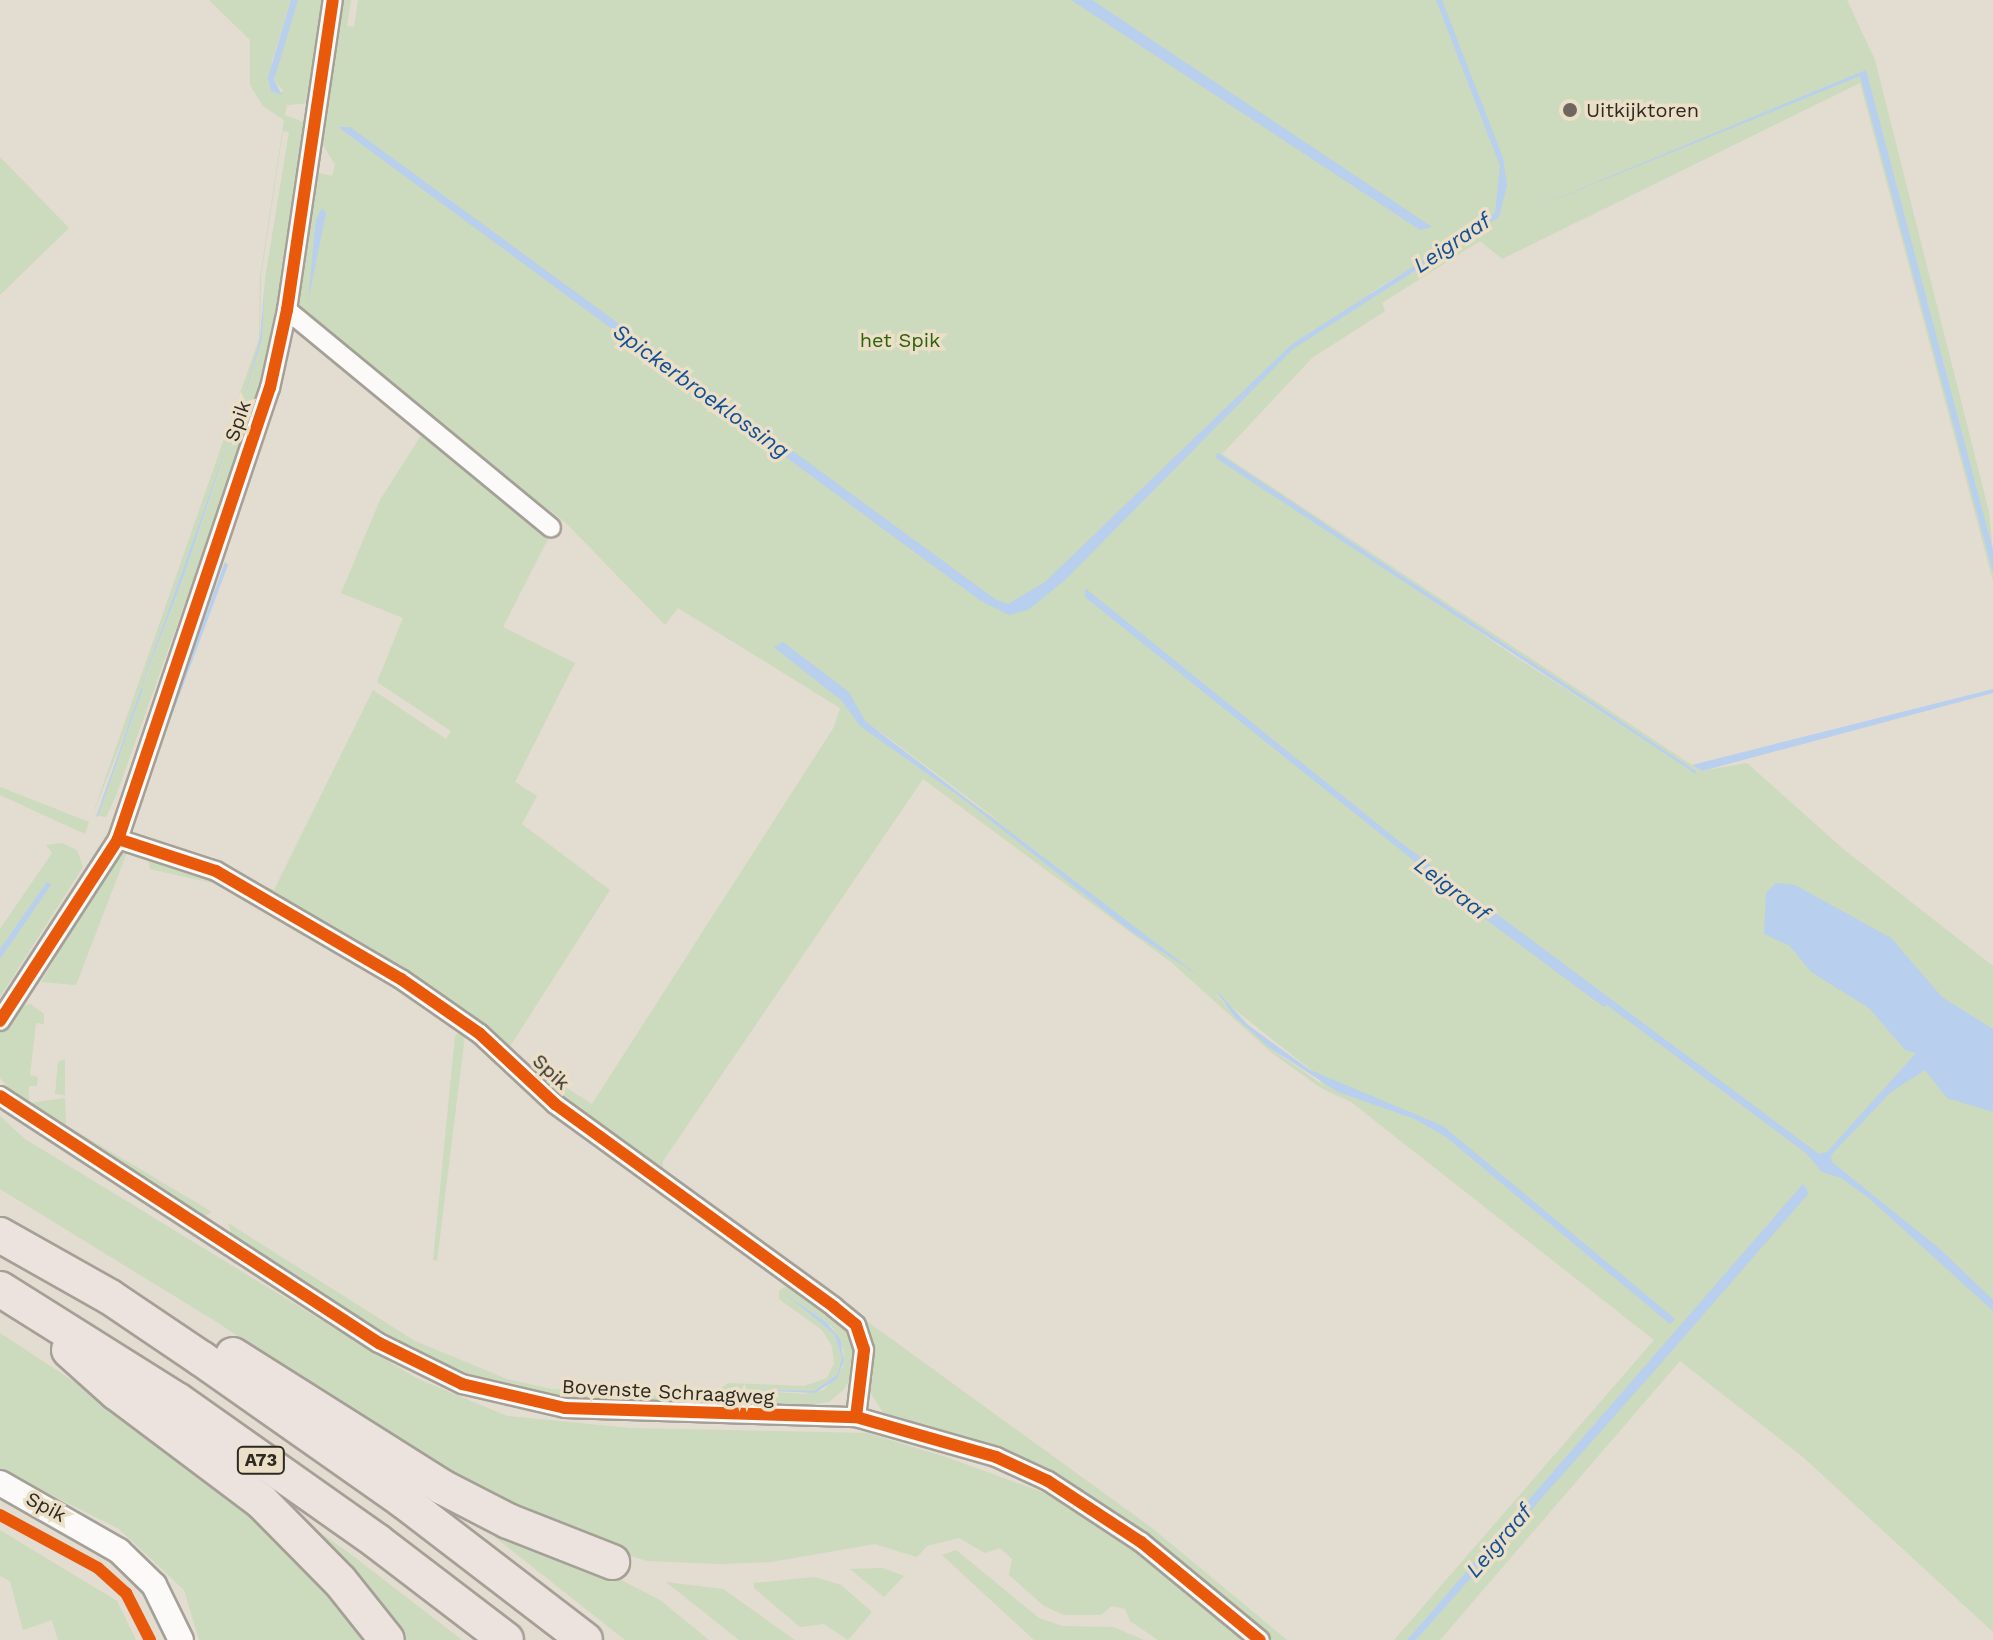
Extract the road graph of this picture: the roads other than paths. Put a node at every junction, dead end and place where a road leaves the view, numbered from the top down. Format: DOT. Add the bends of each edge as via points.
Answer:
graph roads {
  1 [pos="333,0"];
  2 [pos="287,310"];
  3 [pos="551,528"];
  4 [pos="118,839"];
  5 [pos="0,1021"];
  6 [pos="0,1096"];
  7 [pos="0,1235"];
  8 [pos="3,1291"];
  9 [pos="110,1297"];
  10 [pos="856,1417"];
  11 [pos="0,1483"];
  12 [pos="612,1562"];
  13 [pos="181,1640"];
  14 [pos="387,1640"];
  15 [pos="506,1640"];
  16 [pos="585,1640"];
  17 [pos="1260,1640"];
  1 -- 2 [label="street, Spik"];
  2 -- 3 [label="street"];
  2 -- 4 [label="street, Spik" via="270,388"];
  4 -- 5 [label="street, Spik"];
  4 -- 10 [label="street, Spik" via="216,871 401,979 480,1034 555,1104 834,1307 856,1325 864,1350"];
  6 -- 10 [label="street, Bovenste Schraagweg" via="379,1343 462,1384 565,1408"];
  7 -- 9 [label="highway, A73"];
  8 -- 14 [label="highway, A73" via="117,1393 261,1501 340,1581"];
  8 -- 15 [label="highway, A73" via="177,1400"];
  9 -- 12 [label="highway, A73" via="177,1321 442,1487 508,1521"];
  9 -- 16 [label="highway, A73" via="404,1501"];
  10 -- 17 [label="street, Bovenste Schraagweg" via="996,1457 1048,1481 1141,1542"];
  11 -- 13 [label="street, Spik" via="119,1551 154,1585"];
}
